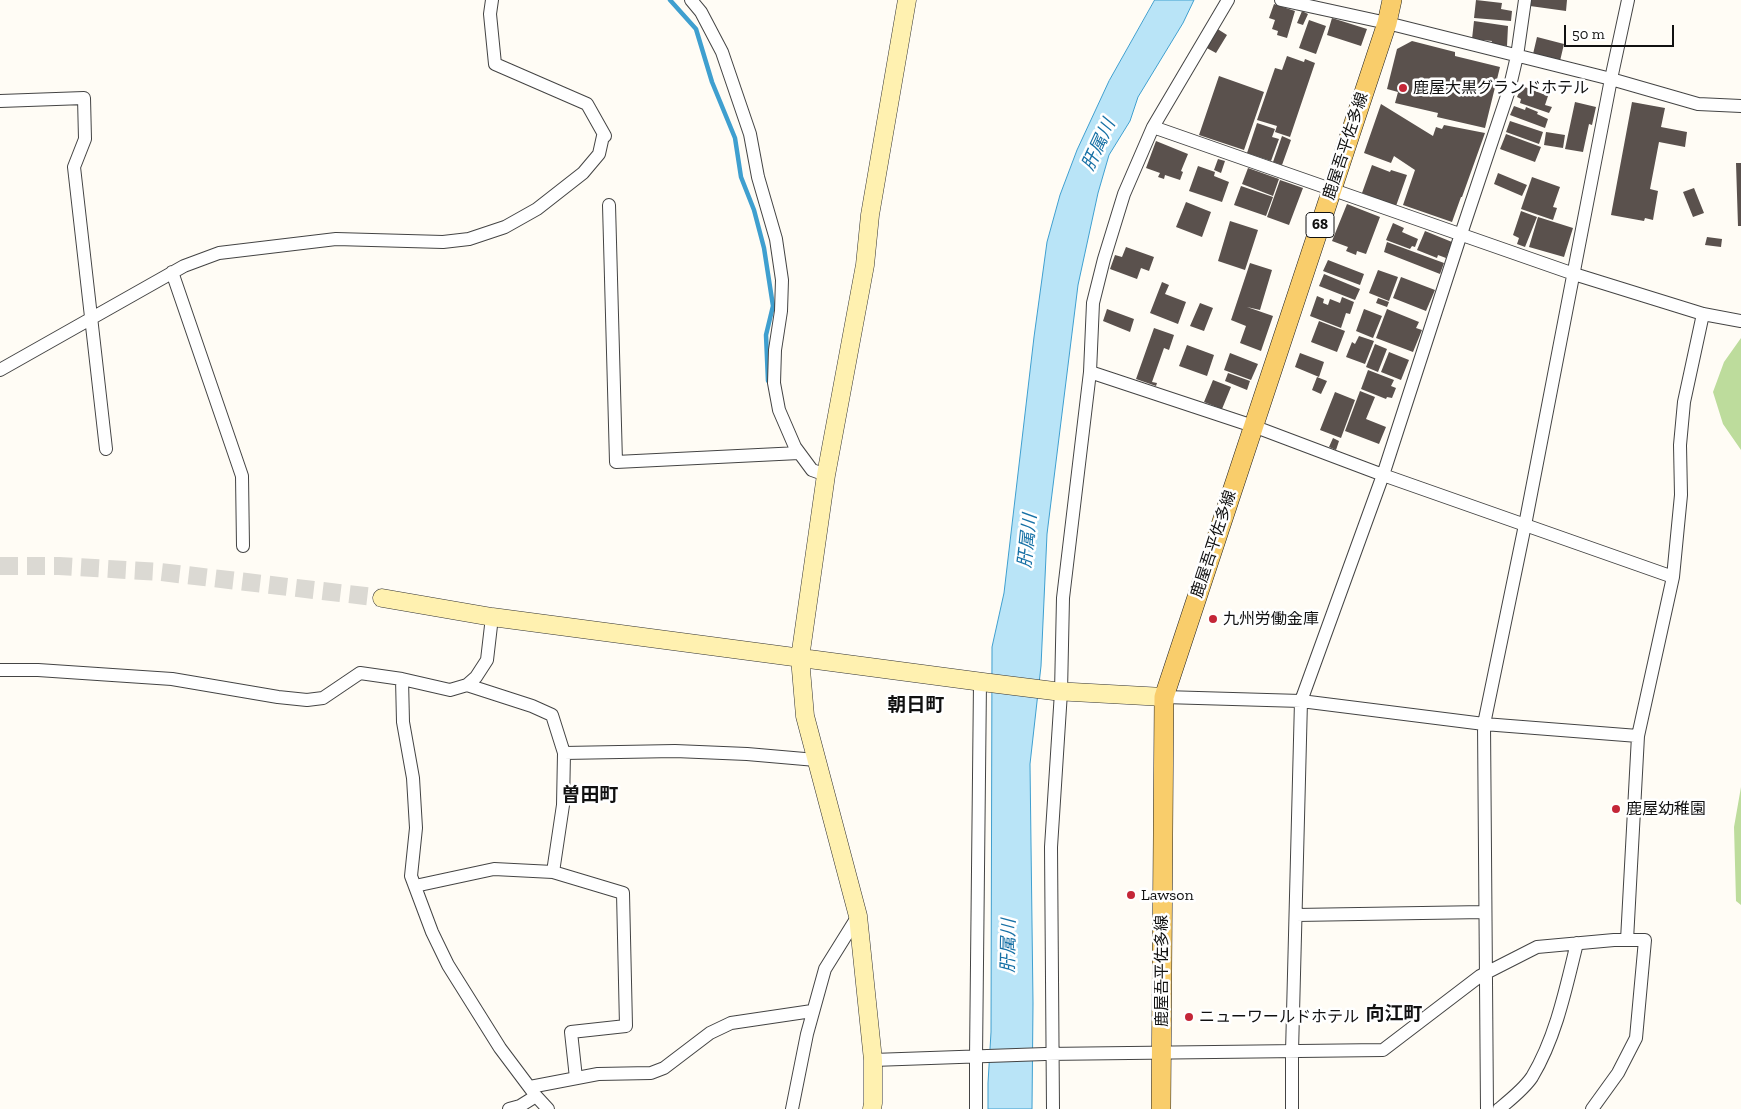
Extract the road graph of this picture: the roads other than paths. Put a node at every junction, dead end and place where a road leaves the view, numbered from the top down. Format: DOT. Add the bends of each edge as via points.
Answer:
graph roads {
  1 [pos="492,0"];
  2 [pos="691,0"];
  3 [pos="907,0"];
  4 [pos="1228,0"];
  5 [pos="1281,0"];
  6 [pos="1392,0"];
  7 [pos="1525,0"];
  8 [pos="1628,0"];
  9 [pos="1387,23"];
  10 [pos="1517,56"];
  11 [pos="1611,79"];
  12 [pos="0,101"];
  13 [pos="1741,106"];
  14 [pos="1153,127"];
  15 [pos="1332,189"];
  16 [pos="609,205"];
  17 [pos="1461,234"];
  18 [pos="172,272"];
  19 [pos="1574,274"];
  20 [pos="1703,314"];
  21 [pos="91,318"];
  22 [pos="1741,320"];
  23 [pos="0,370"];
  24 [pos="1090,372"];
  25 [pos="1253,426"];
  26 [pos="106,449"];
  27 [pos="799,453"];
  28 [pos="1383,475"];
  29 [pos="826,476"];
  30 [pos="1525,525"];
  31 [pos="244,546"];
  32 [pos="1673,577"];
  33 [pos="382,598"];
  34 [pos="492,617"];
  35 [pos="800,658"];
  36 [pos="0,670"];
  37 [pos="402,679"];
  38 [pos="985,683"];
  39 [pos="467,685"];
  40 [pos="1058,692"];
  41 [pos="1164,697"];
  42 [pos="1301,701"];
  43 [pos="1484,724"];
  44 [pos="1638,736"];
  45 [pos="564,753"];
  46 [pos="816,760"];
  47 [pos="553,872"];
  48 [pos="415,886"];
  49 [pos="1485,912"];
  50 [pos="1296,915"];
  51 [pos="858,916"];
  52 [pos="1627,940"];
  53 [pos="1577,943"];
  54 [pos="1486,973"];
  55 [pos="812,1011"];
  56 [pos="1292,1052"];
  57 [pos="1162,1053"];
  58 [pos="1049,1054"];
  59 [pos="980,1057"];
  60 [pos="872,1060"];
  61 [pos="576,1078"];
  62 [pos="533,1092"];
  63 [pos="873,1107"];
  64 [pos="509,1109"];
  65 [pos="548,1109"];
  66 [pos="792,1109"];
  67 [pos="976,1109"];
  68 [pos="1053,1109"];
  69 [pos="1161,1109"];
  70 [pos="1292,1109"];
  71 [pos="1487,1109"];
  72 [pos="1499,1109"];
  73 [pos="1592,1109"];
  1 -- 18 [label="street" via="490,14 495,64 587,104 600,126 605,136 599,154 583,173 536,209 505,227 470,239 443,242 336,239 219,252"];
  2 -- 27 [label="street" via="722,52 750,134 758,177 776,239 782,280 774,383 779,410"];
  3 -- 29 [label="street" via="865,265"];
  4 -- 14 [label="street"];
  5 -- 9 [label="street"];
  6 -- 9 [label="main road, 鹿屋吾平佐多線 / 68"];
  7 -- 10 [label="street"];
  8 -- 11 [label="street"];
  9 -- 10 [label="street"];
  9 -- 15 [label="main road, 鹿屋吾平佐多線 / 68"];
  10 -- 11 [label="street"];
  10 -- 17 [label="street" via="1509,90"];
  11 -- 13 [label="street" via="1698,104"];
  11 -- 19 [label="street"];
  12 -- 21 [label="street" via="84,98 85,139 74,167"];
  14 -- 15 [label="street"];
  14 -- 24 [label="street" via="1124,194 1104,259 1094,302"];
  15 -- 17 [label="street"];
  15 -- 25 [label="main road, 鹿屋吾平佐多線 / 68"];
  16 -- 27 [label="street" via="616,462"];
  17 -- 19 [label="street"];
  17 -- 28 [label="street"];
  18 -- 21 [label="street"];
  18 -- 31 [label="street" via="242,476"];
  19 -- 20 [label="street"];
  19 -- 30 [label="street"];
  20 -- 22 [label="street"];
  20 -- 32 [label="street" via="1684,402 1680,445 1681,495"];
  21 -- 23 [label="street"];
  21 -- 26 [label="street"];
  24 -- 25 [label="street"];
  24 -- 40 [label="street" via="1063,598"];
  25 -- 28 [label="street"];
  25 -- 41 [label="main road, 鹿屋吾平佐多線 / 68"];
  27 -- 29 [label="street" via="812,470"];
  28 -- 30 [label="street"];
  28 -- 42 [label="street"];
  29 -- 35 [label="street"];
  30 -- 32 [label="street"];
  30 -- 43 [label="street"];
  32 -- 44 [label="street"];
  33 -- 34 [label="street"];
  34 -- 35 [label="street"];
  34 -- 39 [label="street" via="487,660"];
  35 -- 38 [label="street"];
  35 -- 46 [label="street" via="805,716"];
  36 -- 37 [label="street" via="172,679 307,700 323,698 360,673"];
  37 -- 39 [label="street" via="450,690"];
  37 -- 48 [label="street" via="403,722 416,828 411,876"];
  38 -- 40 [label="street"];
  38 -- 59 [label="street"];
  39 -- 45 [label="street" via="552,715"];
  40 -- 41 [label="street"];
  40 -- 58 [label="street" via="1051,847"];
  41 -- 42 [label="street"];
  41 -- 57 [label="main road, 鹿屋吾平佐多線 / 68"];
  42 -- 43 [label="street"];
  42 -- 50 [label="street"];
  43 -- 44 [label="street"];
  43 -- 49 [label="street"];
  44 -- 52 [label="street"];
  45 -- 46 [label="street" via="675,751"];
  45 -- 47 [label="street" via="563,804"];
  46 -- 51 [label="street"];
  47 -- 48 [label="street" via="494,869"];
  47 -- 61 [label="street" via="623,893 626,1026 571,1032"];
  48 -- 62 [label="street" via="448,965 500,1048"];
  49 -- 50 [label="street"];
  49 -- 54 [label="street"];
  50 -- 56 [label="street"];
  51 -- 55 [label="street" via="825,969"];
  51 -- 60 [label="street"];
  52 -- 53 [label="street"];
  52 -- 73 [label="street" via="1645,940 1636,1038 1618,1073"];
  53 -- 54 [label="street" via="1537,947"];
  53 -- 72 [label="street" via="1549,1043 1531,1079"];
  54 -- 56 [label="street" via="1383,1050"];
  54 -- 71 [label="street"];
  55 -- 61 [label="street" via="731,1023 710,1033 664,1068 651,1073 598,1074"];
  55 -- 66 [label="street"];
  56 -- 57 [label="street"];
  56 -- 70 [label="street"];
  57 -- 58 [label="street"];
  57 -- 69 [label="main road, 鹿屋吾平佐多線 / 68"];
  58 -- 59 [label="street"];
  58 -- 68 [label="street"];
  59 -- 60 [label="street"];
  59 -- 67 [label="street"];
  60 -- 63 [label="street"];
  61 -- 62 [label="street"];
  62 -- 64 [label="street" via="520,1106"];
  62 -- 65 [label="street"];
}
